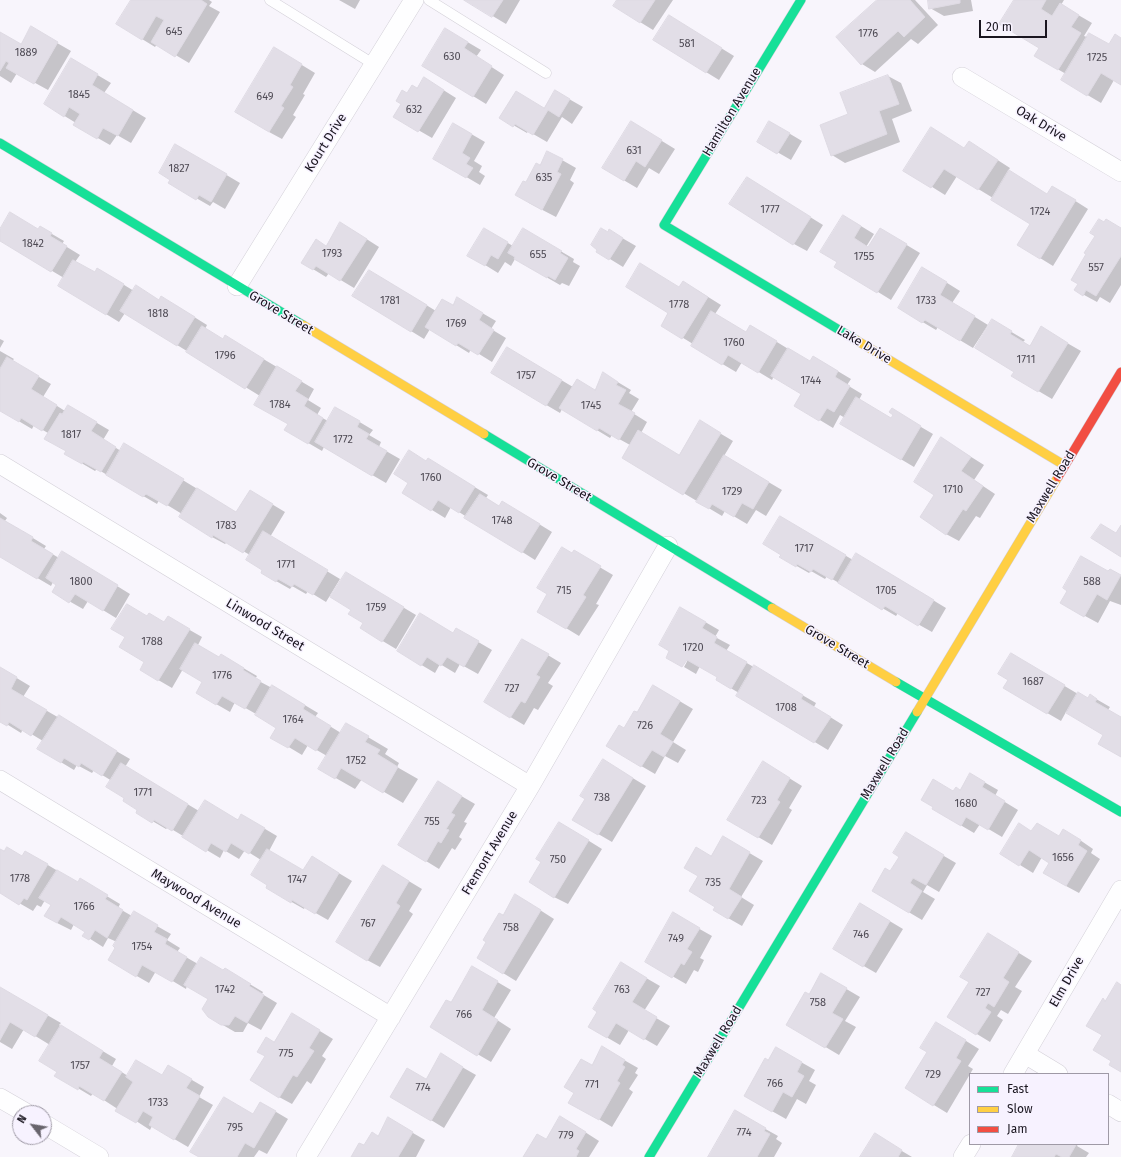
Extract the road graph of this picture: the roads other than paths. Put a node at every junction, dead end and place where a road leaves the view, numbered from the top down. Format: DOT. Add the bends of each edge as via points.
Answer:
graph roads {
  1 [pos="270,0"];
  2 [pos="414,0"];
  3 [pos="429,0"];
  4 [pos="801,0"];
  5 [pos="375,64"];
  6 [pos="546,72"];
  7 [pos="962,77"];
  8 [pos="0,143"];
  9 [pos="1121,172"];
  10 [pos="664,225"];
  11 [pos="237,286"];
  12 [pos="1121,372"];
  13 [pos="0,464"];
  14 [pos="1064,465"];
  15 [pos="668,546"];
  16 [pos="924,699"];
  17 [pos="0,780"];
  18 [pos="530,786"];
  19 [pos="1121,812"];
  20 [pos="1121,890"];
  21 [pos="391,1017"];
  22 [pos="1025,1054"];
  23 [pos="1014,1073"];
  24 [pos="1056,1073"];
  25 [pos="0,1098"];
  26 [pos="12,1105"];
  27 [pos="1109,1105"];
  28 [pos="1121,1112"];
  29 [pos="52,1129"];
  30 [pos="970,1145"];
  31 [pos="99,1157"];
  32 [pos="306,1157"];
  33 [pos="649,1157"];
  34 [pos="963,1157"];
  1 -- 5 [label="lane"];
  2 -- 5 [label="street, Kourt Drive"];
  3 -- 6 [label="lane"];
  4 -- 10 [label="street, Hamilton Avenue"];
  5 -- 11 [label="street, Kourt Drive"];
  7 -- 9 [label="street, Oak Drive"];
  8 -- 11 [label="street, Grove Street"];
  10 -- 14 [label="street, Lake Drive"];
  11 -- 15 [label="street, Grove Street"];
  12 -- 14 [label="street, Maxwell Road"];
  13 -- 18 [label="street, Linwood Street"];
  14 -- 16 [label="street, Maxwell Road"];
  15 -- 16 [label="street, Grove Street"];
  15 -- 18 [label="street, Fremont Avenue"];
  16 -- 19 [label="street, Grove Street"];
  16 -- 33 [label="street, Maxwell Road"];
  17 -- 21 [label="street, Maywood Avenue"];
  18 -- 21 [label="street, Fremont Avenue"];
  20 -- 22 [label="street, Elm Drive"];
  21 -- 32 [label="street, Fremont Avenue"];
  22 -- 23 [label="street, Elm Drive"];
  22 -- 24 [label="street"];
  25 -- 26 [label="street"];
  27 -- 28 [label="street"];
  29 -- 31 [label="street"];
  30 -- 34 [label="street"];
}
